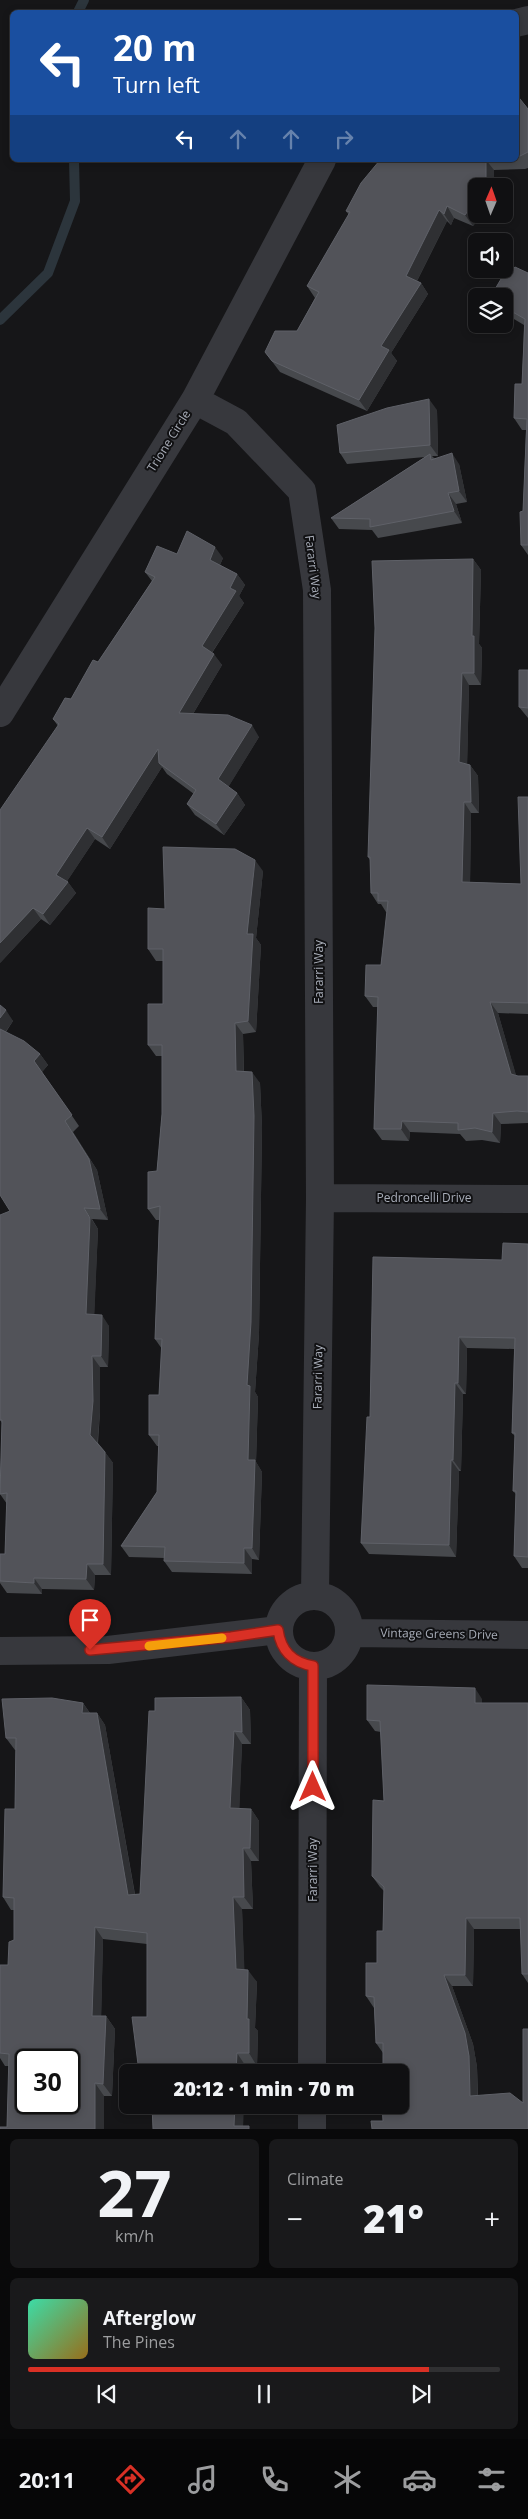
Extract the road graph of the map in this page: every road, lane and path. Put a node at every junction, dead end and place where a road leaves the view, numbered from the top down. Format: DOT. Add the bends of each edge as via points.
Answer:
graph roads {
  1 [pos="321,162"];
  2 [pos="196,400"];
  3 [pos="0,713"];
  4 [pos="320,1198"];
  5 [pos="528,1199"];
  6 [pos="315,1595"];
  7 [pos="278,1630"];
  8 [pos="350,1633"];
  9 [pos="528,1635"];
  10 [pos="0,1651"];
  11 [pos="313,1666"];
  12 [pos="312,2064"];
  13 [pos="312,2114"];
  14 [pos="312,2129"];
  1 -- 2 [label="street, Trione Circle"];
  2 -- 3 [label="street, Trione Circle"];
  2 -- 4 [label="street, Fararri Way" via="236,422 302,491 317,590"];
  4 -- 5 [label="street, Pedroncelli Drive"];
  4 -- 6 [label="street, Fararri Way"];
  6 -- 7 [label="street" via="294,1602 280,1619"];
  6 -- 8 [label="street" via="326,1597 340,1607 349,1621"];
  7 -- 10 [label="street" via="108,1650"];
  7 -- 11 [label="street" via="280,1641 289,1655 302,1664"];
  8 -- 9 [label="street, Vintage Greens Drive"];
  8 -- 11 [label="street" via="342,1653 329,1662"];
  11 -- 12 [label="street, Fararri Way"];
  13 -- 14 [label="street"];
}
